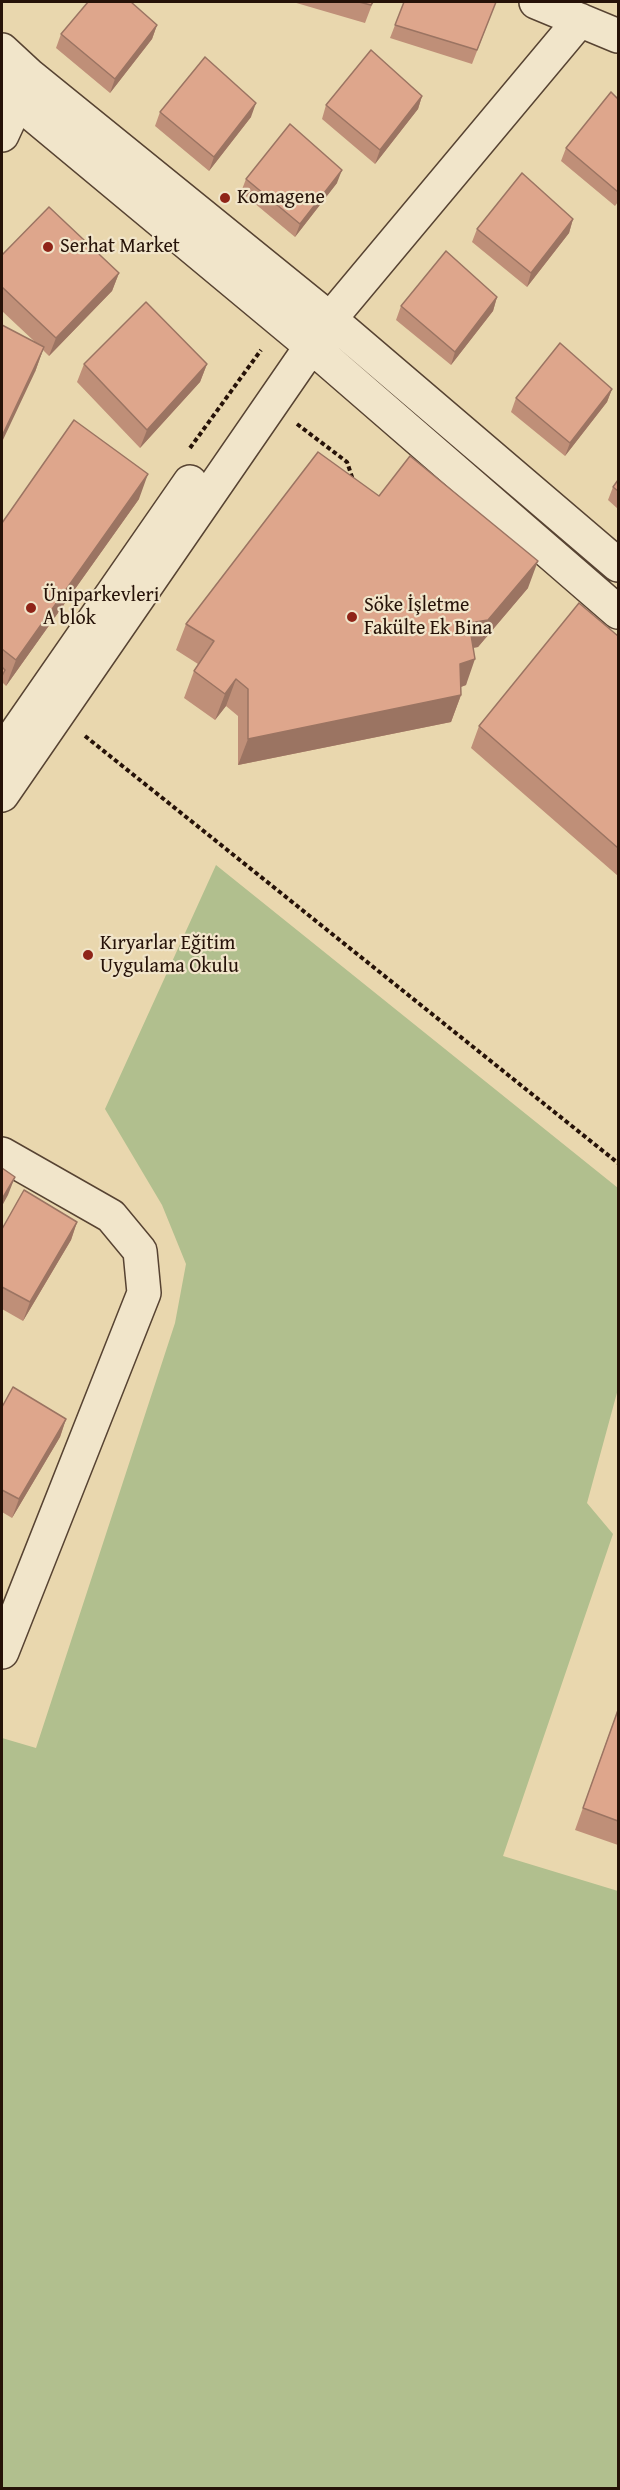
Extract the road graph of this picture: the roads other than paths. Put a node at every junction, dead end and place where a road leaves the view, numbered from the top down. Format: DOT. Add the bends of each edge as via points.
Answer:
graph roads {
  1 [pos="559,11"];
  2 [pos="618,36"];
  3 [pos="2,50"];
  4 [pos="16,89"];
  5 [pos="2,135"];
  6 [pos="323,313"];
  7 [pos="303,339"];
  8 [pos="618,565"];
  9 [pos="618,612"];
  10 [pos="2,753"];
  11 [pos="2,795"];
  12 [pos="2,1154"];
  13 [pos="12,1592"];
  14 [pos="2,1653"];
  1 -- 2 [label="street"];
  1 -- 6 [label="street"];
  3 -- 4 [label="street"];
  4 -- 5 [label="street"];
  4 -- 6 [label="street"];
  4 -- 7 [label="street"];
  6 -- 7 [label="street"];
  6 -- 8 [label="street"];
  7 -- 9 [label="street"];
  7 -- 10 [label="street"];
  7 -- 11 [label="street"];
  12 -- 13 [label="street" via="111,1216 140,1251 144,1293"];
  13 -- 14 [label="street"];
}
